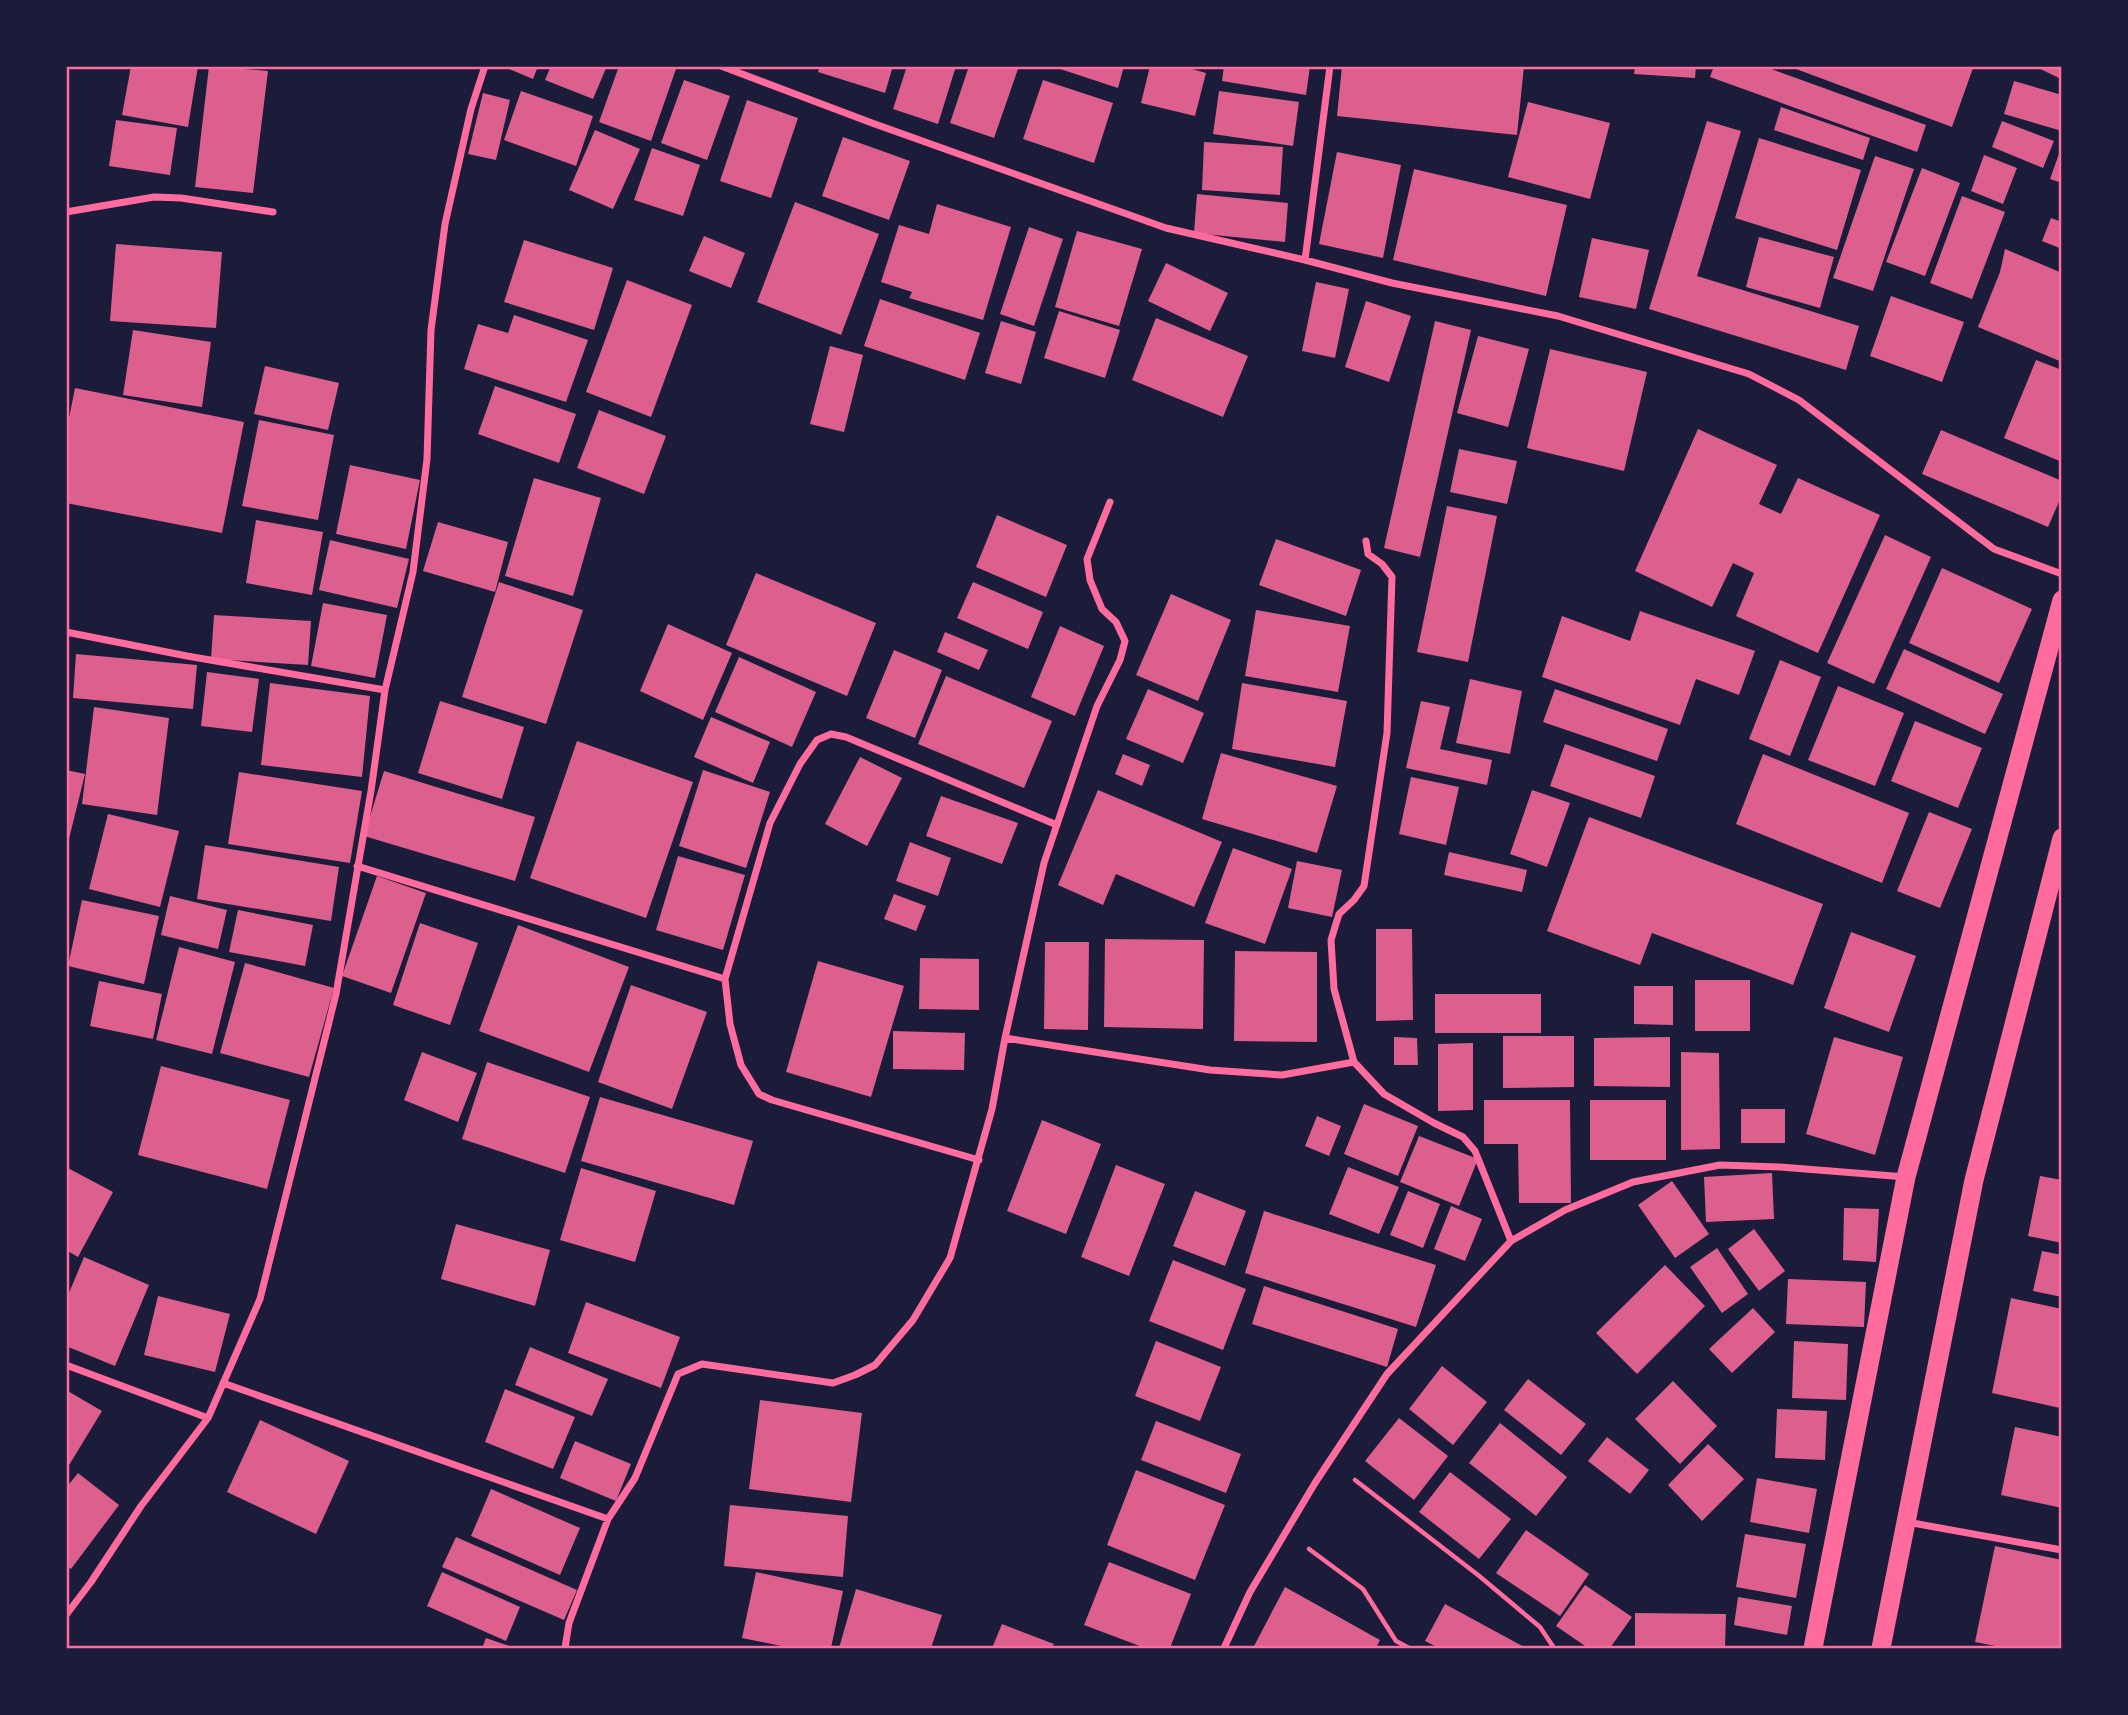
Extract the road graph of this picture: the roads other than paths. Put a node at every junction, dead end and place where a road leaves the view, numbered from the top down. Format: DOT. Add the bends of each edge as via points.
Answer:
graph roads {
  1 [pos="485,66"];
  2 [pos="721,66"];
  3 [pos="1330,66"];
  4 [pos="66,212"];
  5 [pos="273,212"];
  6 [pos="1305,260"];
  7 [pos="1110,502"];
  8 [pos="1366,541"];
  9 [pos="2062,574"];
  10 [pos="2062,600"];
  11 [pos="66,632"];
  12 [pos="385,690"];
  13 [pos="1057,825"];
  14 [pos="2062,838"];
  15 [pos="357,866"];
  16 [pos="725,979"];
  17 [pos="1004,1038"];
  18 [pos="1354,1062"];
  19 [pos="979,1160"];
  20 [pos="1906,1177"];
  21 [pos="1511,1241"];
  22 [pos="66,1365"];
  23 [pos="223,1383"];
  24 [pos="208,1418"];
  25 [pos="608,1519"];
  26 [pos="1906,1522"];
  27 [pos="2062,1550"];
  28 [pos="66,1615"];
  29 [pos="565,1648"];
  30 [pos="1224,1648"];
  31 [pos="1813,1648"];
  32 [pos="1881,1648"];
  1 -- 12 [label="street" via="445,224 431,330 427,459 413,572"];
  2 -- 6 [label="street" via="1166,228"];
  3 -- 6 [label="street"];
  4 -- 5 [label="street" via="154,197"];
  6 -- 9 [label="street" via="1392,283 1558,316 1749,374 1799,400 1994,549"];
  7 -- 13 [label="street" via="1087,559 1102,609 1116,622 1125,641 1097,706"];
  8 -- 18 [label="street" via="1368,554 1392,577 1391,663 1387,733 1364,886 1339,914 1331,940 1334,989"];
  10 -- 20 [label="highway"];
  11 -- 12 [label="street"];
  12 -- 15 [label="street"];
  13 -- 16 [label="street" via="846,737 831,734 817,740 770,822"];
  13 -- 17 [label="street"];
  14 -- 26 [label="highway" via="1974,1180"];
  15 -- 16 [label="street"];
  15 -- 23 [label="street" via="336,994 260,1299"];
  16 -- 19 [label="street" via="740,1065 759,1094"];
  17 -- 18 [label="street" via="1222,1071 1282,1075"];
  17 -- 19 [label="street"];
  18 -- 21 [label="street" via="1384,1094 1463,1137 1475,1151"];
  19 -- 25 [label="street" via="950,1258 913,1320 875,1365 833,1382 702,1364 678,1374 635,1478"];
  20 -- 21 [label="street" via="1720,1164 1633,1182 1565,1210"];
  20 -- 31 [label="highway"];
  21 -- 30 [label="street" via="1387,1374 1286,1531"];
  22 -- 24 [label="street"];
  23 -- 24 [label="street"];
  23 -- 25 [label="street"];
  24 -- 28 [label="street"];
  25 -- 29 [label="street" via="569,1623"];
  26 -- 27 [label="street"];
  26 -- 32 [label="highway"];
}
